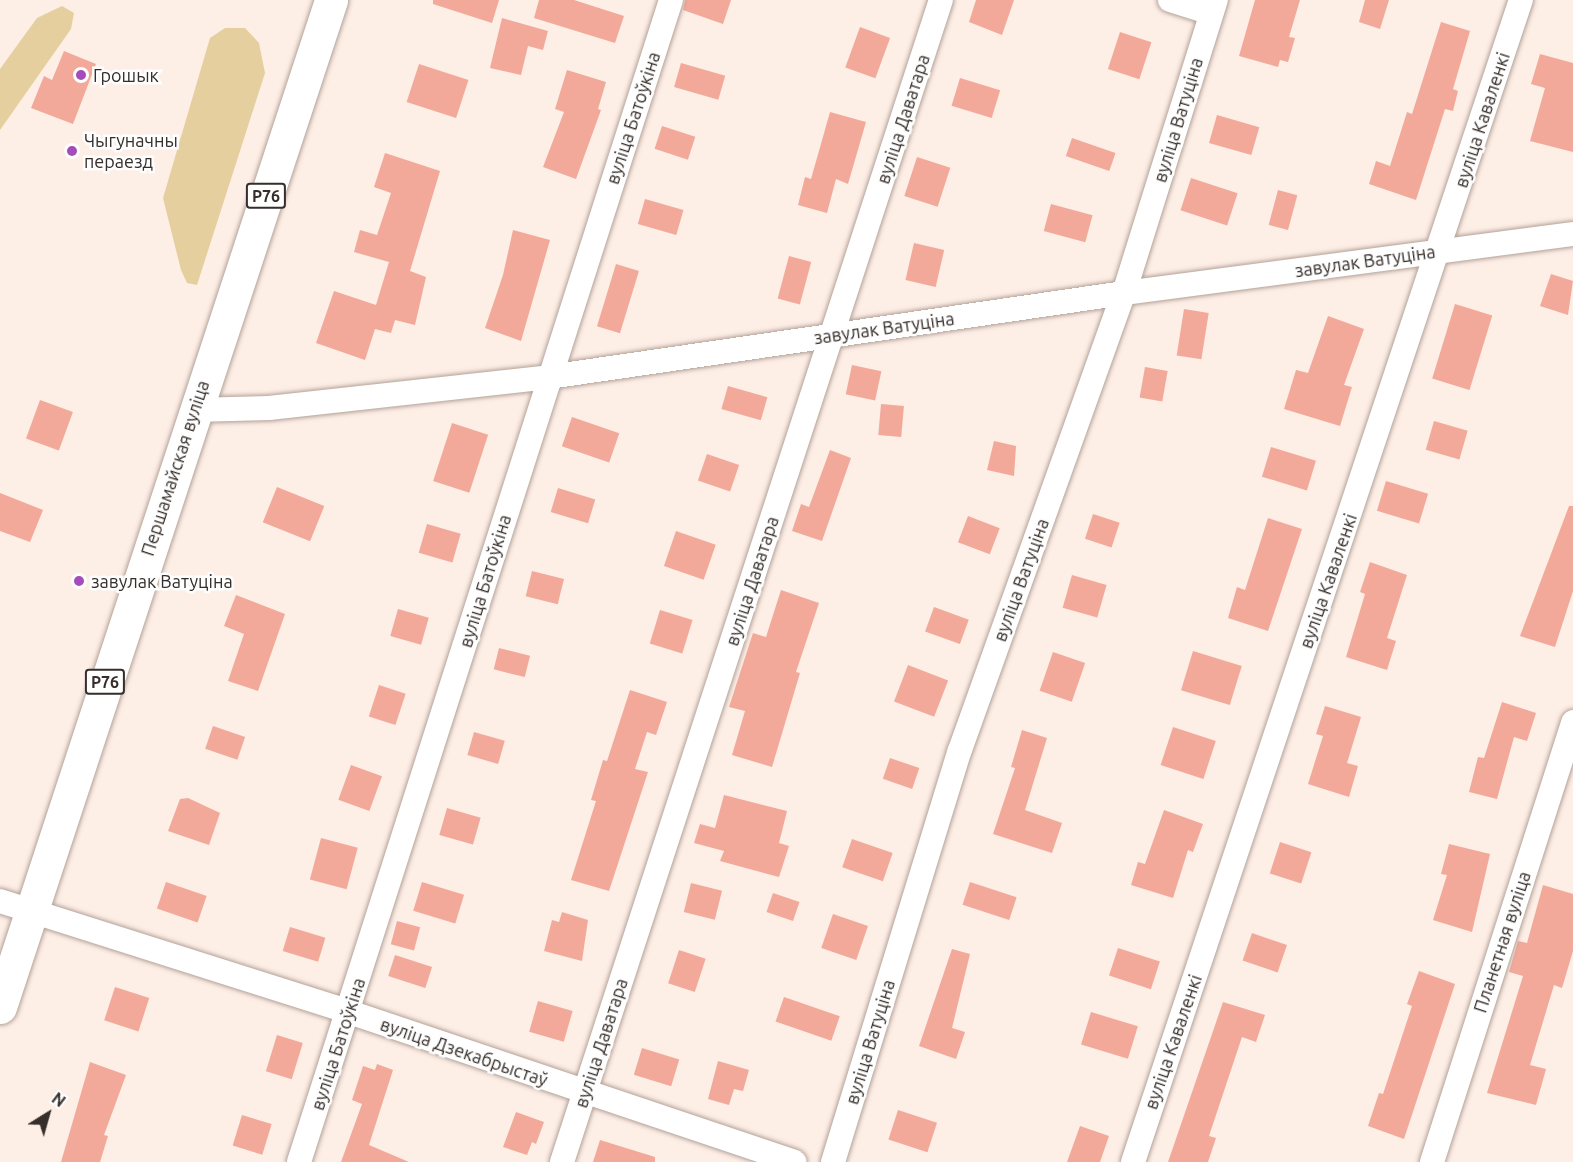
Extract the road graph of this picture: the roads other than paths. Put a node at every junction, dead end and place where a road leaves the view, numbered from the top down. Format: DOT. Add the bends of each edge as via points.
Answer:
graph roads {
  1 [pos="331,0"];
  2 [pos="671,0"];
  3 [pos="941,0"];
  4 [pos="1170,0"];
  5 [pos="1521,0"];
  6 [pos="1213,7"];
  7 [pos="1573,234"];
  8 [pos="1439,251"];
  9 [pos="1124,293"];
  10 [pos="833,335"];
  11 [pos="549,377"];
  12 [pos="194,410"];
  13 [pos="1573,722"];
  14 [pos="0,901"];
  15 [pos="31,911"];
  16 [pos="0,1006"];
  17 [pos="349,1012"];
  18 [pos="584,1093"];
  19 [pos="299,1162"];
  20 [pos="562,1162"];
  21 [pos="794,1162"];
  22 [pos="833,1162"];
  23 [pos="1133,1162"];
  24 [pos="1432,1162"];
  1 -- 12 [label="main road, Першамайская вуліца / Р76"];
  2 -- 11 [label="street, вуліца Батоўкіна"];
  3 -- 10 [label="street, вуліца Даватара"];
  4 -- 6 [label="street"];
  5 -- 8 [label="street, вуліца Каваленкі"];
  6 -- 9 [label="street, вуліца Ватуціна"];
  7 -- 8 [label="street, завулак Ватуціна"];
  8 -- 9 [label="street, завулак Ватуціна"];
  8 -- 23 [label="street, вуліца Каваленкі"];
  9 -- 10 [label="street, завулак Ватуціна"];
  9 -- 22 [label="street, вуліца Ватуціна" via="960,750"];
  10 -- 11 [label="street, завулак Ватуціна"];
  10 -- 18 [label="street, вуліца Даватара"];
  11 -- 12 [label="street, завулак Ватуціна" via="269,408"];
  11 -- 17 [label="street, вуліца Батоўкіна"];
  12 -- 15 [label="main road, Першамайская вуліца / Р76"];
  13 -- 24 [label="street, Планетная вуліца"];
  14 -- 15 [label="street, вуліца Дзекабрыстаў"];
  15 -- 16 [label="main road, Першамайская вуліца / Р76"];
  15 -- 17 [label="street, вуліца Дзекабрыстаў"];
  17 -- 18 [label="street, вуліца Дзекабрыстаў"];
  17 -- 19 [label="street, вуліца Батоўкіна"];
  18 -- 20 [label="street, вуліца Даватара"];
  18 -- 21 [label="street, вуліца Дзекабрыстаў"];
}
